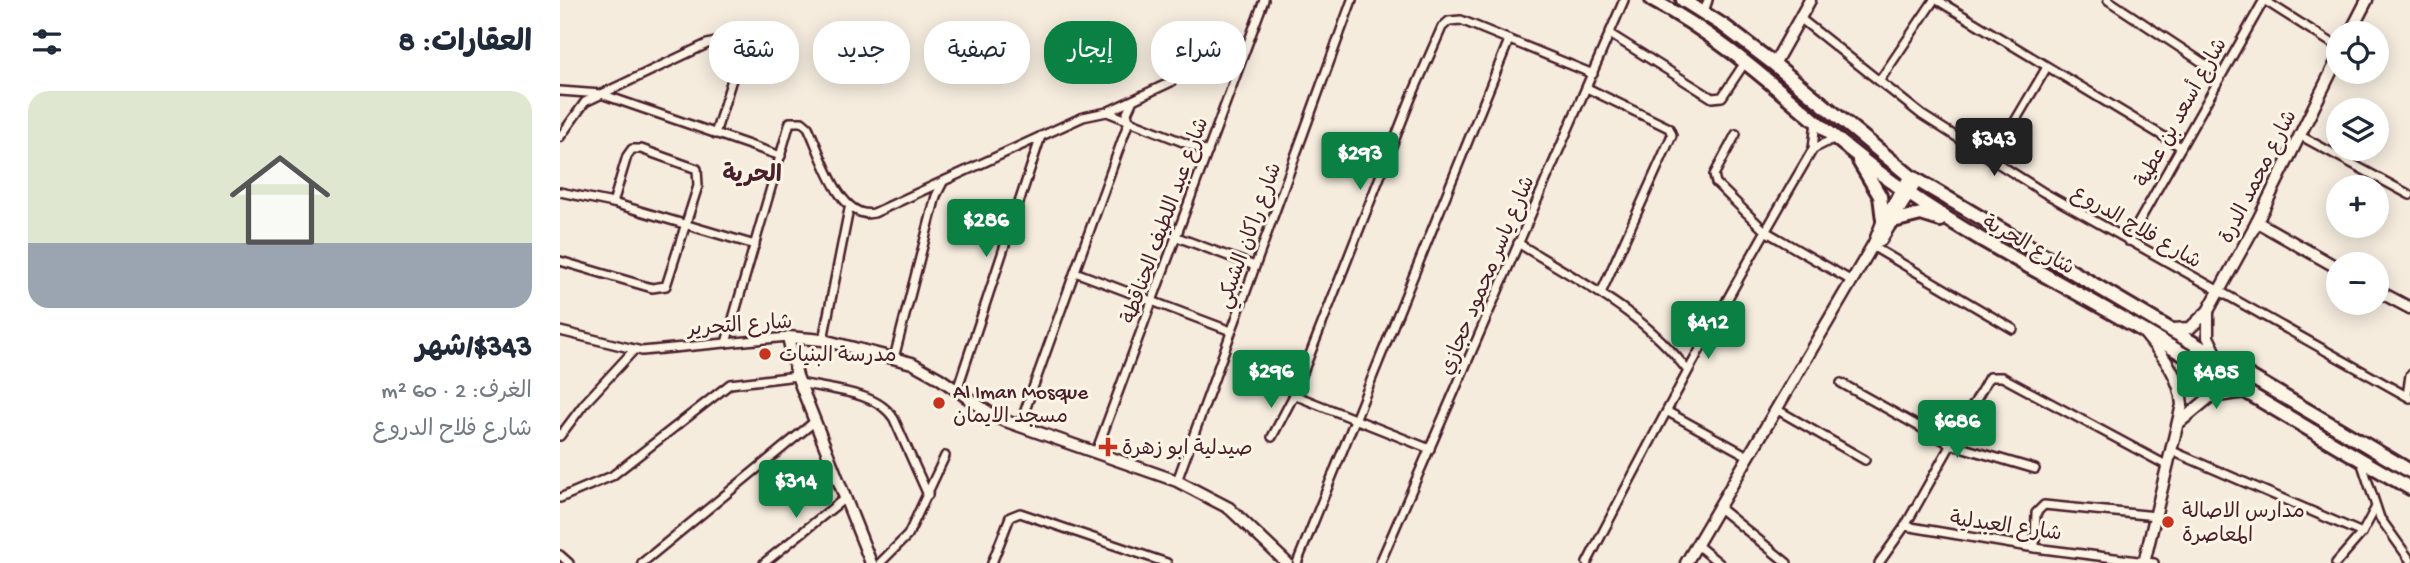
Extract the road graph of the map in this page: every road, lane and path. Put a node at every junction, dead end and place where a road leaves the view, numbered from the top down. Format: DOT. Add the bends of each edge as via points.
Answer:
graph roads {
  1 [pos="1264,0"];
  2 [pos="1352,0"];
  3 [pos="1624,0"];
  4 [pos="1652,0"];
  5 [pos="1684,0"];
  6 [pos="1810,0"];
  7 [pos="1936,0"];
  8 [pos="2108,0"];
  9 [pos="2264,0"];
  10 [pos="2367,0"];
  11 [pos="1706,6"];
  12 [pos="1801,19"];
  13 [pos="2356,21"];
  14 [pos="1610,34"];
  15 [pos="2326,39"];
  16 [pos="1509,40"];
  17 [pos="1746,61"];
  18 [pos="1774,64"];
  19 [pos="2047,67"];
  20 [pos="1592,74"];
  21 [pos="2220,74"];
  22 [pos="1880,80"];
  23 [pos="2326,82"];
  24 [pos="1167,84"];
  25 [pos="1587,88"];
  26 [pos="560,91"];
  27 [pos="601,94"];
  28 [pos="1132,102"];
  29 [pos="1107,112"];
  30 [pos="1816,120"];
  31 [pos="1129,121"];
  32 [pos="715,134"];
  33 [pos="1736,134"];
  34 [pos="2299,135"];
  35 [pos="1041,136"];
  36 [pos="560,137"];
  37 [pos="1837,137"];
  38 [pos="2181,147"];
  39 [pos="1813,149"];
  40 [pos="1851,150"];
  41 [pos="1208,152"];
  42 [pos="781,156"];
  43 [pos="1992,160"];
  44 [pos="1914,178"];
  45 [pos="943,182"];
  46 [pos="1905,191"];
  47 [pos="560,192"];
  48 [pos="2410,195"];
  49 [pos="613,203"];
  50 [pos="849,209"];
  51 [pos="1888,220"];
  52 [pos="2257,222"];
  53 [pos="687,225"];
  54 [pos="1957,226"];
  55 [pos="1765,232"];
  56 [pos="1177,237"];
  57 [pos="2128,241"];
  58 [pos="1518,243"];
  59 [pos="1873,244"];
  60 [pos="755,245"];
  61 [pos="560,261"];
  62 [pos="2326,261"];
  63 [pos="1255,266"];
  64 [pos="1075,272"];
  65 [pos="1850,279"];
  66 [pos="2218,292"];
  67 [pos="1601,293"];
  68 [pos="2389,297"];
  69 [pos="1152,303"];
  70 [pos="2410,308"];
  71 [pos="2208,311"];
  72 [pos="2168,328"];
  73 [pos="2013,329"];
  74 [pos="2141,329"];
  75 [pos="560,331"];
  76 [pos="1231,331"];
  77 [pos="788,337"];
  78 [pos="823,341"];
  79 [pos="726,343"];
  80 [pos="634,350"];
  81 [pos="894,358"];
  82 [pos="2219,358"];
  83 [pos="1687,370"];
  84 [pos="2410,375"];
  85 [pos="798,380"];
  86 [pos="1841,383"];
  87 [pos="957,390"];
  88 [pos="2246,392"];
  89 [pos="1294,395"];
  90 [pos="2408,397"];
  91 [pos="1776,409"];
  92 [pos="1668,412"];
  93 [pos="1356,421"];
  94 [pos="814,422"];
  95 [pos="2180,422"];
  96 [pos="1019,428"];
  97 [pos="560,436"];
  98 [pos="1272,437"];
  99 [pos="1950,444"];
  100 [pos="1430,449"];
  101 [pos="2172,451"];
  102 [pos="1096,452"];
  103 [pos="945,456"];
  104 [pos="1748,456"];
  105 [pos="1865,460"];
  106 [pos="2361,460"];
  107 [pos="2168,466"];
  108 [pos="2035,469"];
  109 [pos="2410,471"];
  110 [pos="1177,481"];
  111 [pos="2410,488"];
  112 [pos="928,495"];
  113 [pos="560,498"];
  114 [pos="845,498"];
  115 [pos="1718,507"];
  116 [pos="2376,507"];
  117 [pos="2156,516"];
  118 [pos="1905,526"];
  119 [pos="2362,533"];
  120 [pos="1696,545"];
  121 [pos="2035,548"];
  122 [pos="560,555"];
  123 [pos="2410,559"];
  124 [pos="569,563"];
  125 [pos="642,563"];
  126 [pos="764,563"];
  127 [pos="871,563"];
  128 [pos="880,563"];
  129 [pos="992,563"];
  130 [pos="1167,563"];
  131 [pos="1287,563"];
  132 [pos="1297,563"];
  133 [pos="1380,563"];
  134 [pos="1587,563"];
  135 [pos="1686,563"];
  136 [pos="1719,563"];
  137 [pos="1787,563"];
  138 [pos="1879,563"];
  139 [pos="2148,563"];
  140 [pos="2336,563"];
  1 -- 41 [label="street, شارع عبد اللطيف الحناقطة"];
  2 -- 63 [label="street, شارع راكان الشبكي"];
  3 -- 14 [label="street, شارع ياسر محمود حجازي"];
  4 -- 17 [label="highway, شارع الحرية"];
  5 -- 11 [label="highway, شارع الحرية"];
  6 -- 12 [label="street"];
  7 -- 19 [label="street"];
  7 -- 22 [label="street"];
  8 -- 21 [label="street"];
  9 -- 15 [label="street"];
  9 -- 21 [label="street, شارع أسعد بن عطية"];
  10 -- 13 [label="street"];
  11 -- 18 [label="highway, شارع الحرية"];
  12 -- 18 [label="street"];
  12 -- 22 [label="street, شارع فلاح الدروع"];
  14 -- 17 [label="street" via="1712,98 1722,97"];
  14 -- 20 [label="street, شارع ياسر محمود حجازي"];
  16 -- 20 [label="street"];
  16 -- 89 [label="street" via="1461,20 1448,21 1442,27"];
  16 -- 93 [label="street"];
  17 -- 30 [label="highway, شارع الحرية"];
  18 -- 44 [label="highway, شارع الحرية"];
  19 -- 38 [label="street"];
  19 -- 43 [label="street"];
  20 -- 25 [label="street, شارع ياسر محمود حجازي"];
  21 -- 38 [label="street, شارع أسعد بن عطية"];
  22 -- 43 [label="street, شارع فلاح الدروع" via="1922,115"];
  23 -- 34 [label="street, شارع محمد الدرة"];
  24 -- 28 [label="street"];
  25 -- 58 [label="street, شارع ياسر محمود حجازي"];
  25 -- 67 [label="street" via="1669,128 1672,135"];
  26 -- 27 [label="street"];
  27 -- 32 [label="street"];
  27 -- 32 [label="street" via="729,39 738,46 738,60"];
  27 -- 36 [label="street" via="576,111"];
  28 -- 29 [label="street"];
  28 -- 31 [label="street"];
  29 -- 31 [label="street"];
  29 -- 35 [label="street" via="1083,117"];
  30 -- 37 [label="highway, شارع الحرية"];
  30 -- 39 [label="street"];
  31 -- 41 [label="street"];
  31 -- 64 [label="street"];
  32 -- 42 [label="street"];
  33 -- 55 [label="street" via="1713,179"];
  34 -- 48 [label="street"];
  34 -- 52 [label="street, شارع محمد الدرة"];
  35 -- 45 [label="street"];
  35 -- 87 [label="street"];
  37 -- 39 [label="street"];
  37 -- 40 [label="highway, شارع الحرية"];
  38 -- 57 [label="street, شارع أسعد بن عطية"];
  39 -- 55 [label="street"];
  40 -- 46 [label="highway, شارع الحرية"];
  40 -- 51 [label="highway" via="1881,196"];
  41 -- 56 [label="street, شارع عبد اللطيف الحناقطة"];
  42 -- 50 [label="street" via="790,122 805,124"];
  42 -- 60 [label="street"];
  43 -- 57 [label="street, شارع فلاح الدروع"];
  44 -- 46 [label="street"];
  44 -- 72 [label="highway, شارع الحرية"];
  45 -- 50 [label="street" via="874,214"];
  45 -- 81 [label="street"];
  46 -- 51 [label="street"];
  46 -- 54 [label="highway, شارع الحرية"];
  47 -- 49 [label="street"];
  49 -- 53 [label="street"];
  49 -- 53 [label="street" via="627,156 632,149 641,149 697,169 698,186"];
  50 -- 78 [label="street"];
  51 -- 54 [label="highway" via="1921,214"];
  51 -- 59 [label="street"];
  52 -- 62 [label="street"];
  52 -- 66 [label="street, شارع محمد الدرة"];
  53 -- 60 [label="street"];
  53 -- 61 [label="street" via="663,288"];
  54 -- 74 [label="highway, شارع الحرية"];
  55 -- 65 [label="street"];
  55 -- 83 [label="street"];
  56 -- 63 [label="street"];
  56 -- 69 [label="street, شارع عبد اللطيف الحناقطة"];
  57 -- 66 [label="street, شارع فلاح الدروع"];
  58 -- 67 [label="street"];
  58 -- 100 [label="street, شارع ياسر محمود حجازي"];
  59 -- 65 [label="street"];
  59 -- 73 [label="street"];
  60 -- 79 [label="street"];
  63 -- 76 [label="street, شارع راكان الشبكي"];
  64 -- 69 [label="street"];
  64 -- 96 [label="street"];
  65 -- 91 [label="street"];
  66 -- 71 [label="street, شارع محمد الدرة"];
  66 -- 90 [label="street, شارع فلاح الدروع"];
  67 -- 83 [label="street" via="1654,333"];
  68 -- 70 [label="street"];
  69 -- 76 [label="street"];
  69 -- 102 [label="street, شارع عبد اللطيف الحناقطة"];
  71 -- 72 [label="street, شارع محمد الدرة" via="2190,328"];
  71 -- 82 [label="street" via="2208,337"];
  72 -- 82 [label="highway, شارع الحرية"];
  74 -- 88 [label="highway, شارع الحرية"];
  74 -- 95 [label="street" via="2181,388"];
  75 -- 80 [label="street, شارع التحرير"];
  76 -- 110 [label="street, شارع راكان الشبكي"];
  77 -- 78 [label="street, شارع التحرير"];
  77 -- 79 [label="street, شارع التحرير"];
  77 -- 85 [label="street"];
  78 -- 81 [label="street, شارع التحرير"];
  79 -- 80 [label="street, شارع التحرير"];
  80 -- 97 [label="street"];
  81 -- 87 [label="street, شارع التحرير" via="927,370"];
  82 -- 109 [label="highway, شارع الحرية"];
  83 -- 92 [label="street"];
  84 -- 90 [label="street"];
  85 -- 94 [label="street"];
  85 -- 112 [label="street" via="886,408"];
  85 -- 113 [label="street" via="730,384 611,476"];
  86 -- 99 [label="street"];
  87 -- 96 [label="street, شارع التحرير" via="985,412"];
  88 -- 95 [label="street" via="2210,397"];
  88 -- 106 [label="highway, شارع الحرية"];
  89 -- 93 [label="street"];
  89 -- 98 [label="street"];
  91 -- 104 [label="street"];
  91 -- 105 [label="street"];
  92 -- 104 [label="street"];
  92 -- 134 [label="street"];
  93 -- 100 [label="street"];
  93 -- 132 [label="street"];
  94 -- 114 [label="street"];
  94 -- 125 [label="street"];
  95 -- 101 [label="street"];
  96 -- 102 [label="street, شارع التحرير"];
  99 -- 107 [label="street" via="1984,383 1995,375"];
  99 -- 108 [label="street"];
  99 -- 118 [label="street"];
  100 -- 133 [label="street, شارع ياسر محمود حجازي"];
  101 -- 107 [label="street"];
  101 -- 119 [label="street"];
  102 -- 110 [label="street, شارع التحرير"];
  103 -- 112 [label="street"];
  104 -- 115 [label="street"];
  106 -- 111 [label="highway, شارع الحرية"];
  106 -- 116 [label="street"];
  107 -- 117 [label="street"];
  110 -- 131 [label="street, شارع التحرير" via="1229,508"];
  112 -- 128 [label="street" via="908,535"];
  114 -- 126 [label="street"];
  114 -- 127 [label="street"];
  115 -- 120 [label="street"];
  115 -- 137 [label="street"];
  116 -- 119 [label="street"];
  116 -- 123 [label="street"];
  117 -- 121 [label="street" via="2044,505 2036,513"];
  117 -- 139 [label="street"];
  118 -- 121 [label="street, شارع العبدلية"];
  118 -- 138 [label="street"];
  119 -- 140 [label="street"];
  120 -- 135 [label="street"];
  120 -- 136 [label="street"];
  121 -- 139 [label="street, شارع العبدلية"];
  122 -- 124 [label="street"];
  129 -- 130 [label="street" via="1010,517 1020,513"];
}
